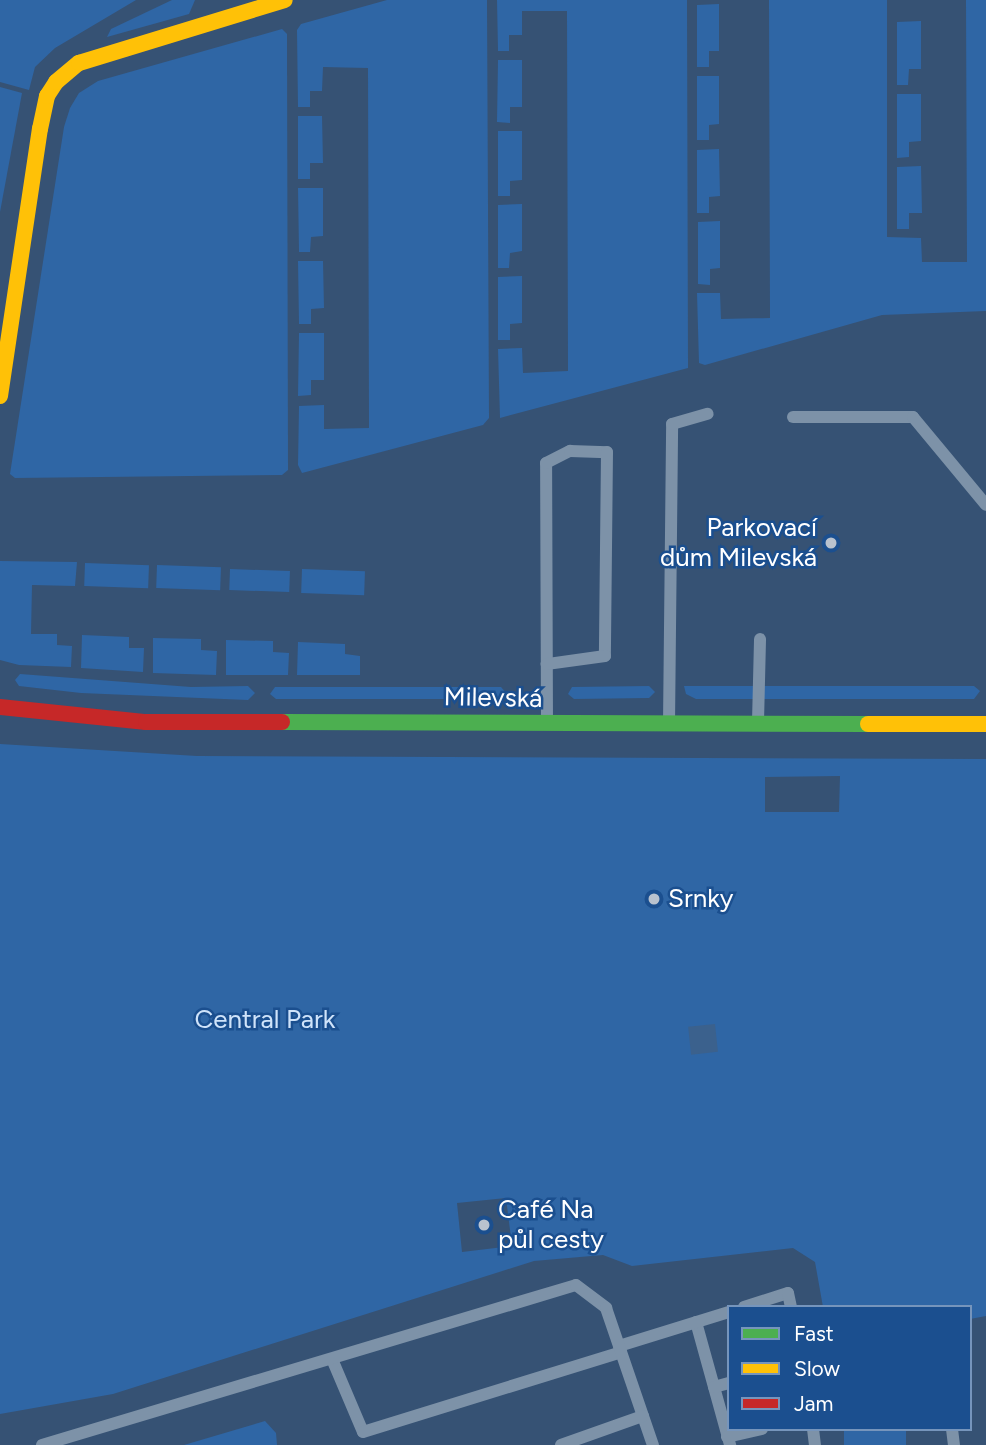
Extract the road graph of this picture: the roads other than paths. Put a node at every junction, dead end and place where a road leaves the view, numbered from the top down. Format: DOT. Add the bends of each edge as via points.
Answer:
graph roads {
  1 [pos="285,0"];
  2 [pos="0,396"];
  3 [pos="708,414"];
  4 [pos="793,417"];
  5 [pos="986,505"];
  6 [pos="760,639"];
  7 [pos="547,664"];
  8 [pos="0,707"];
  9 [pos="547,723"];
  10 [pos="758,723"];
  11 [pos="669,724"];
  12 [pos="986,724"];
  13 [pos="750,1305"];
  14 [pos="790,1305"];
  15 [pos="727,1313"];
  16 [pos="696,1322"];
  17 [pos="620,1349"];
  18 [pos="332,1359"];
  19 [pos="727,1384"];
  20 [pos="714,1387"];
  21 [pos="643,1416"];
  22 [pos="756,1431"];
  23 [pos="728,1441"];
  24 [pos="42,1445"];
  25 [pos="561,1445"];
  26 [pos="653,1445"];
  1 -- 2 [label="street" via="79,64 56,82 47,96 40,129"];
  3 -- 11 [label="lane" via="672,424"];
  4 -- 5 [label="lane" via="914,416"];
  6 -- 10 [label="lane"];
  7 -- 7 [label="lane" via="546,463 570,451 607,452 605,656"];
  7 -- 9 [label="lane"];
  8 -- 9 [label="street, Milevská" via="146,722"];
  9 -- 11 [label="street, Milevská"];
  10 -- 11 [label="street, Milevská"];
  10 -- 12 [label="street, Milevská"];
  13 -- 14 [label="lane" via="788,1293"];
  15 -- 16 [label="lane"];
  16 -- 17 [label="lane"];
  16 -- 20 [label="lane"];
  17 -- 18 [label="lane" via="606,1308 576,1286"];
  17 -- 18 [label="lane" via="363,1432"];
  17 -- 21 [label="lane"];
  18 -- 24 [label="lane"];
  19 -- 20 [label="lane"];
  20 -- 23 [label="lane"];
  21 -- 25 [label="lane"];
  21 -- 26 [label="lane"];
  22 -- 23 [label="lane"];
}
